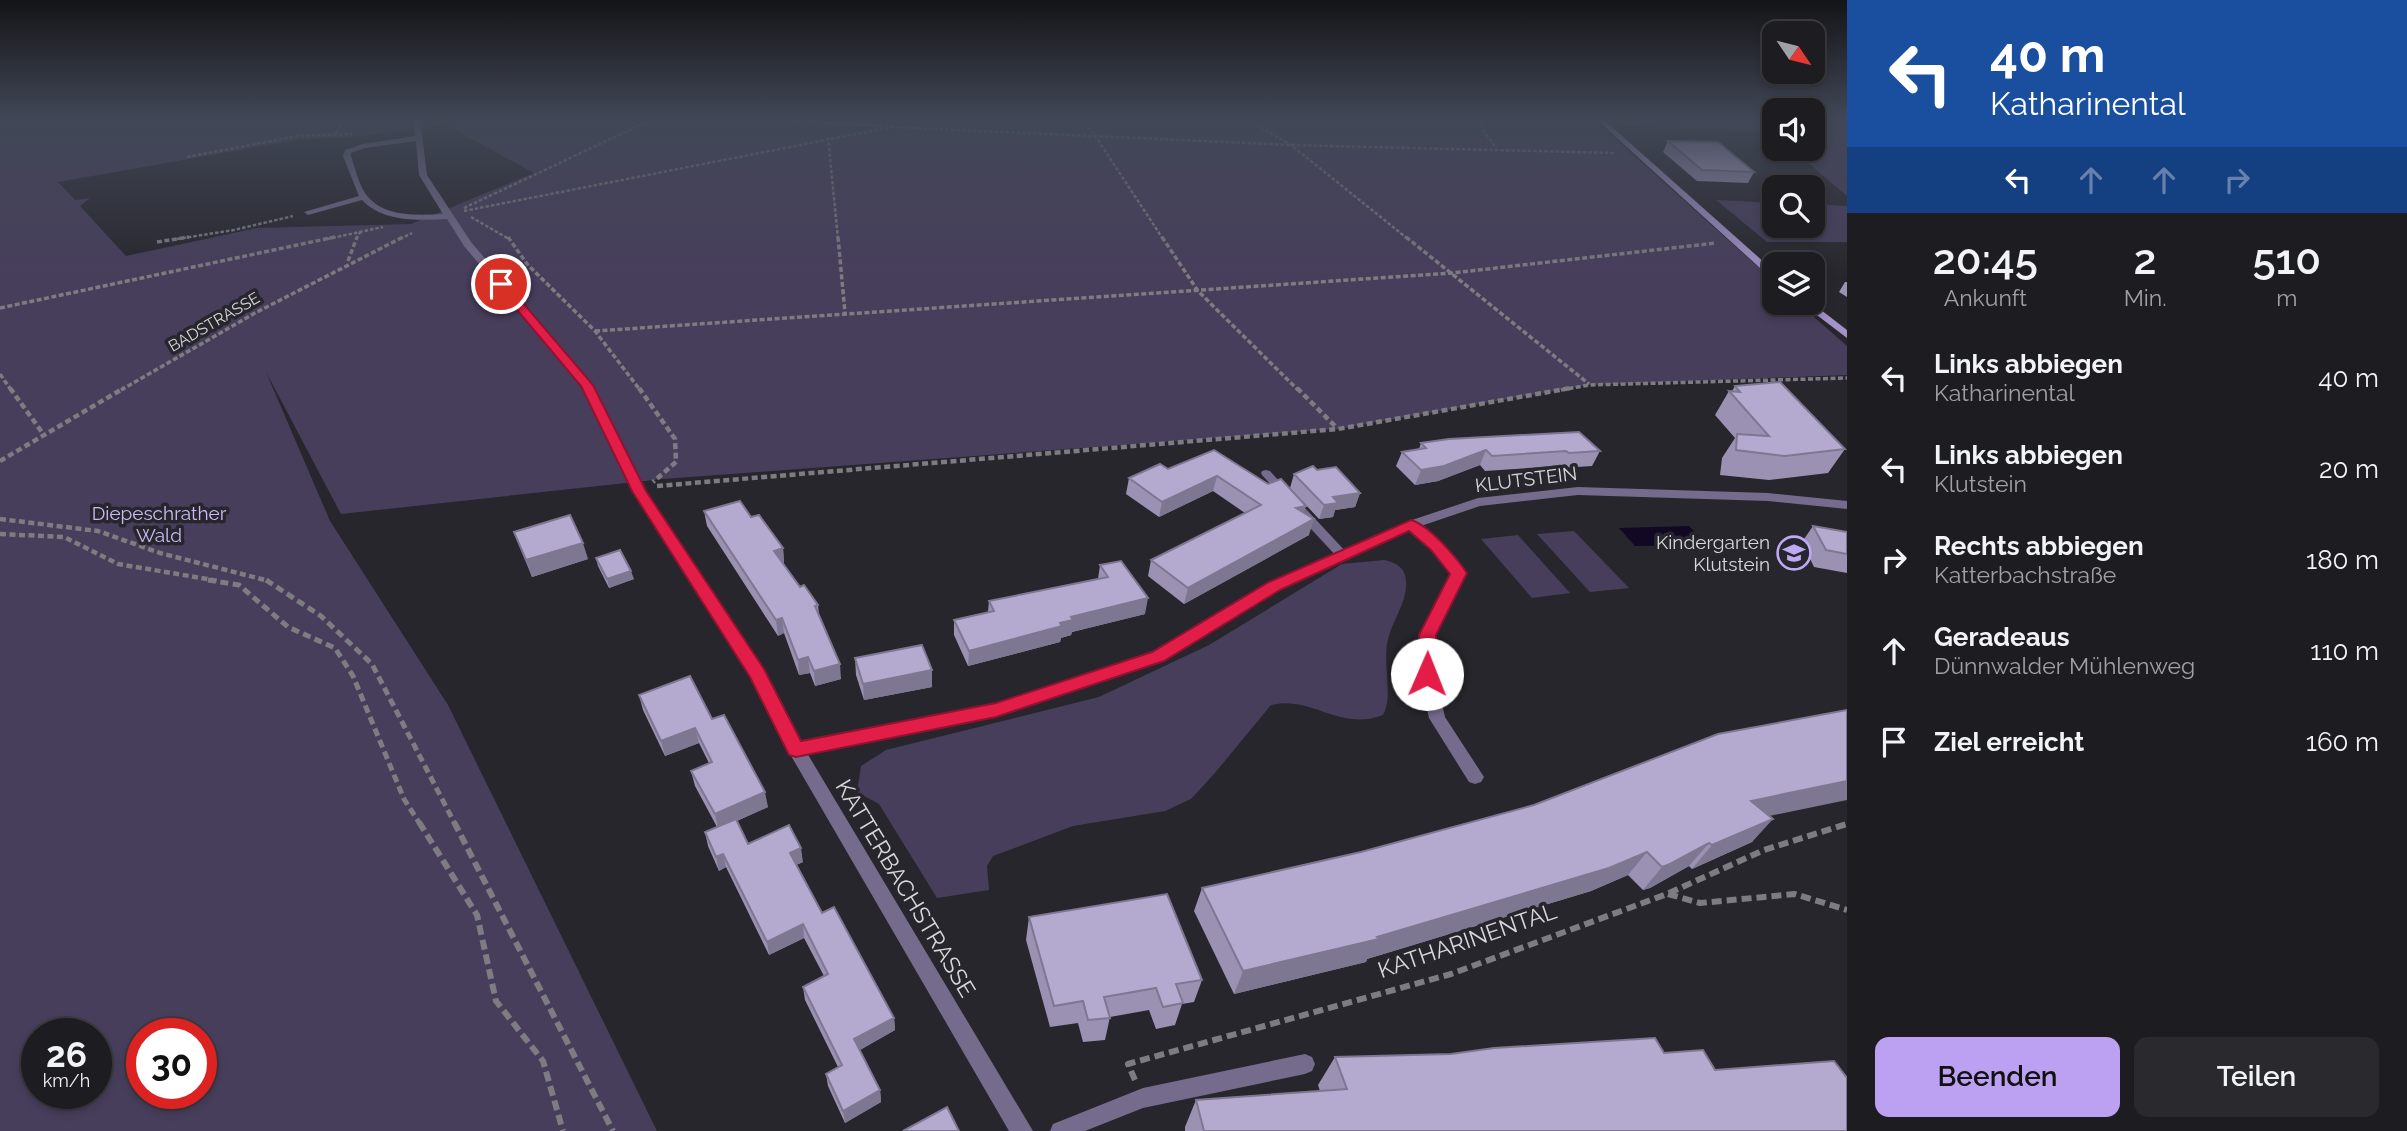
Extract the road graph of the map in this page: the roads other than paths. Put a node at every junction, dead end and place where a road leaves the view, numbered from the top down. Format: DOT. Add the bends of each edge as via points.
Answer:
graph roads {
  1 [pos="355,172"];
  2 [pos="423,172"];
  3 [pos="1657,172"];
  4 [pos="364,197"];
  5 [pos="308,212"];
  6 [pos="448,216"];
  7 [pos="1762,266"];
  8 [pos="1821,315"];
  9 [pos="1847,335"];
  10 [pos="1266,473"];
  11 [pos="1847,505"];
  12 [pos="1411,525"];
  13 [pos="1343,556"];
  14 [pos="796,749"];
  15 [pos="1475,777"];
  16 [pos="1304,1064"];
  17 [pos="1022,1131"];
  18 [pos="1060,1131"];
  1 -- 4 [label="street"];
  2 -- 6 [label="street, KATTERBACHSTRASSE"];
  3 -- 7 [label="main road"];
  4 -- 5 [label="street"];
  4 -- 6 [label="street" via="392,215"];
  6 -- 14 [label="street, KATTERBACHSTRASSE" via="587,385 639,491 757,674"];
  8 -- 9 [label="main road"];
  10 -- 13 [label="lane"];
  11 -- 12 [label="street, KLUTSTEIN" via="1768,497 1578,491 1478,502"];
  12 -- 13 [label="street, KLUTSTEIN"];
  12 -- 15 [label="street" via="1459,573 1428,635 1427,674 1437,718"];
  13 -- 14 [label="street, KLUTSTEIN" via="1274,586 1158,656 996,710"];
  14 -- 17 [label="street, KATTERBACHSTRASSE"];
  16 -- 18 [label="lane" via="1143,1098"];
}
